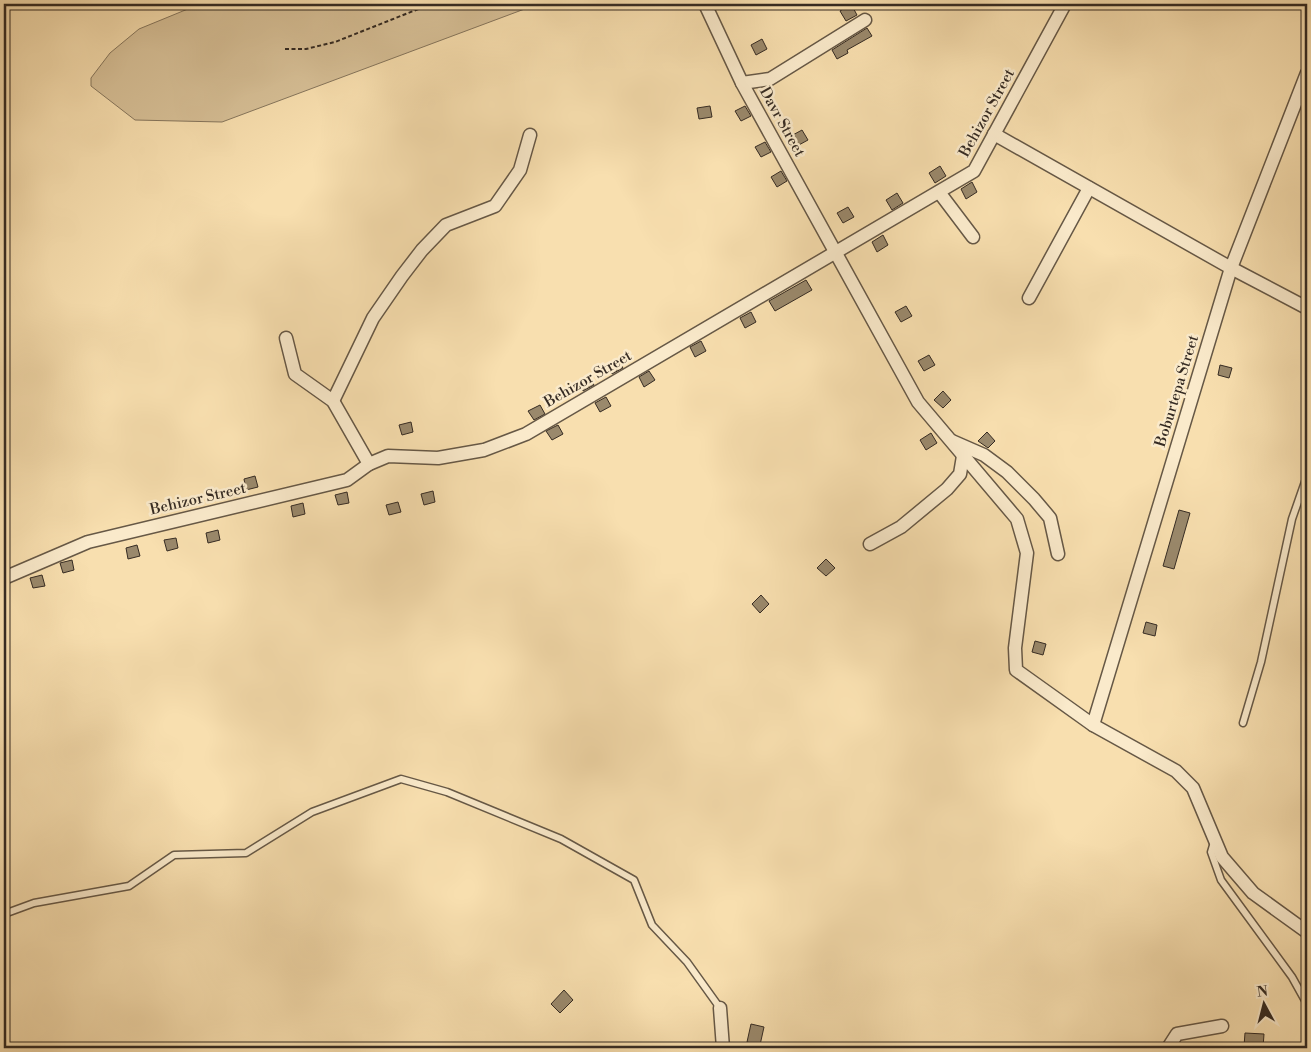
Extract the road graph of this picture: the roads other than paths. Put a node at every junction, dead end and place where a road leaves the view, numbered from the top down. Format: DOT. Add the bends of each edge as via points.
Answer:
graph roads {
  1 [pos="706,4"];
  2 [pos="1065,4"];
  3 [pos="865,20"];
  4 [pos="1307,73"];
  5 [pos="742,83"];
  6 [pos="994,134"];
  7 [pos="530,135"];
  8 [pos="1089,188"];
  9 [pos="939,192"];
  10 [pos="973,237"];
  11 [pos="836,252"];
  12 [pos="1231,268"];
  13 [pos="1029,298"];
  14 [pos="1307,308"];
  15 [pos="286,338"];
  16 [pos="333,401"];
  17 [pos="950,440"];
  18 [pos="963,456"];
  19 [pos="369,464"];
  20 [pos="1307,476"];
  21 [pos="870,544"];
  22 [pos="1058,554"];
  23 [pos="4,578"];
  24 [pos="1243,723"];
  25 [pos="1093,725"];
  26 [pos="1214,838"];
  27 [pos="4,914"];
  28 [pos="1307,932"];
  29 [pos="1307,1004"];
  30 [pos="720,1008"];
  31 [pos="1222,1026"];
  32 [pos="723,1048"];
  33 [pos="1168,1048"];
  1 -- 5 [label="street, Davr Street"];
  2 -- 6 [label="street, Behizor Street"];
  3 -- 5 [label="street" via="770,79"];
  4 -- 12 [label="street, Boburtepa Street"];
  5 -- 11 [label="street, Davr Street"];
  6 -- 8 [label="street"];
  6 -- 9 [label="street, Behizor Street" via="974,171"];
  7 -- 16 [label="street" via="520,170 496,206 446,225 402,276 373,318"];
  8 -- 12 [label="street"];
  8 -- 13 [label="street"];
  9 -- 10 [label="street"];
  9 -- 11 [label="street, Behizor Street"];
  11 -- 17 [label="street, Davr Street" via="918,402"];
  11 -- 19 [label="street, Behizor Street" via="526,434 484,450 438,458 388,456"];
  12 -- 14 [label="street"];
  12 -- 25 [label="street, Boburtepa Street"];
  15 -- 16 [label="street" via="296,374"];
  16 -- 19 [label="street"];
  17 -- 18 [label="street, Davr Street"];
  17 -- 22 [label="street" via="984,455 1034,499 1050,518"];
  18 -- 21 [label="street" via="960,474 947,490 901,527"];
  18 -- 25 [label="street, Davr Street" via="1016,519 1028,552 1015,648 1016,670"];
  19 -- 23 [label="street, Behizor Street" via="347,480 88,542"];
  20 -- 24 [label="lane" via="1292,519 1261,662"];
  25 -- 26 [label="street" via="1176,771 1193,788"];
  26 -- 28 [label="street" via="1222,856 1253,893"];
  26 -- 29 [label="lane" via="1211,852 1221,880"];
  27 -- 30 [label="lane" via="34,904 128,886 174,855 246,853 312,812 401,780 447,792 561,839 634,880 652,925 687,962"];
  30 -- 32 [label="street"];
  31 -- 33 [label="street" via="1177,1034"];
}
